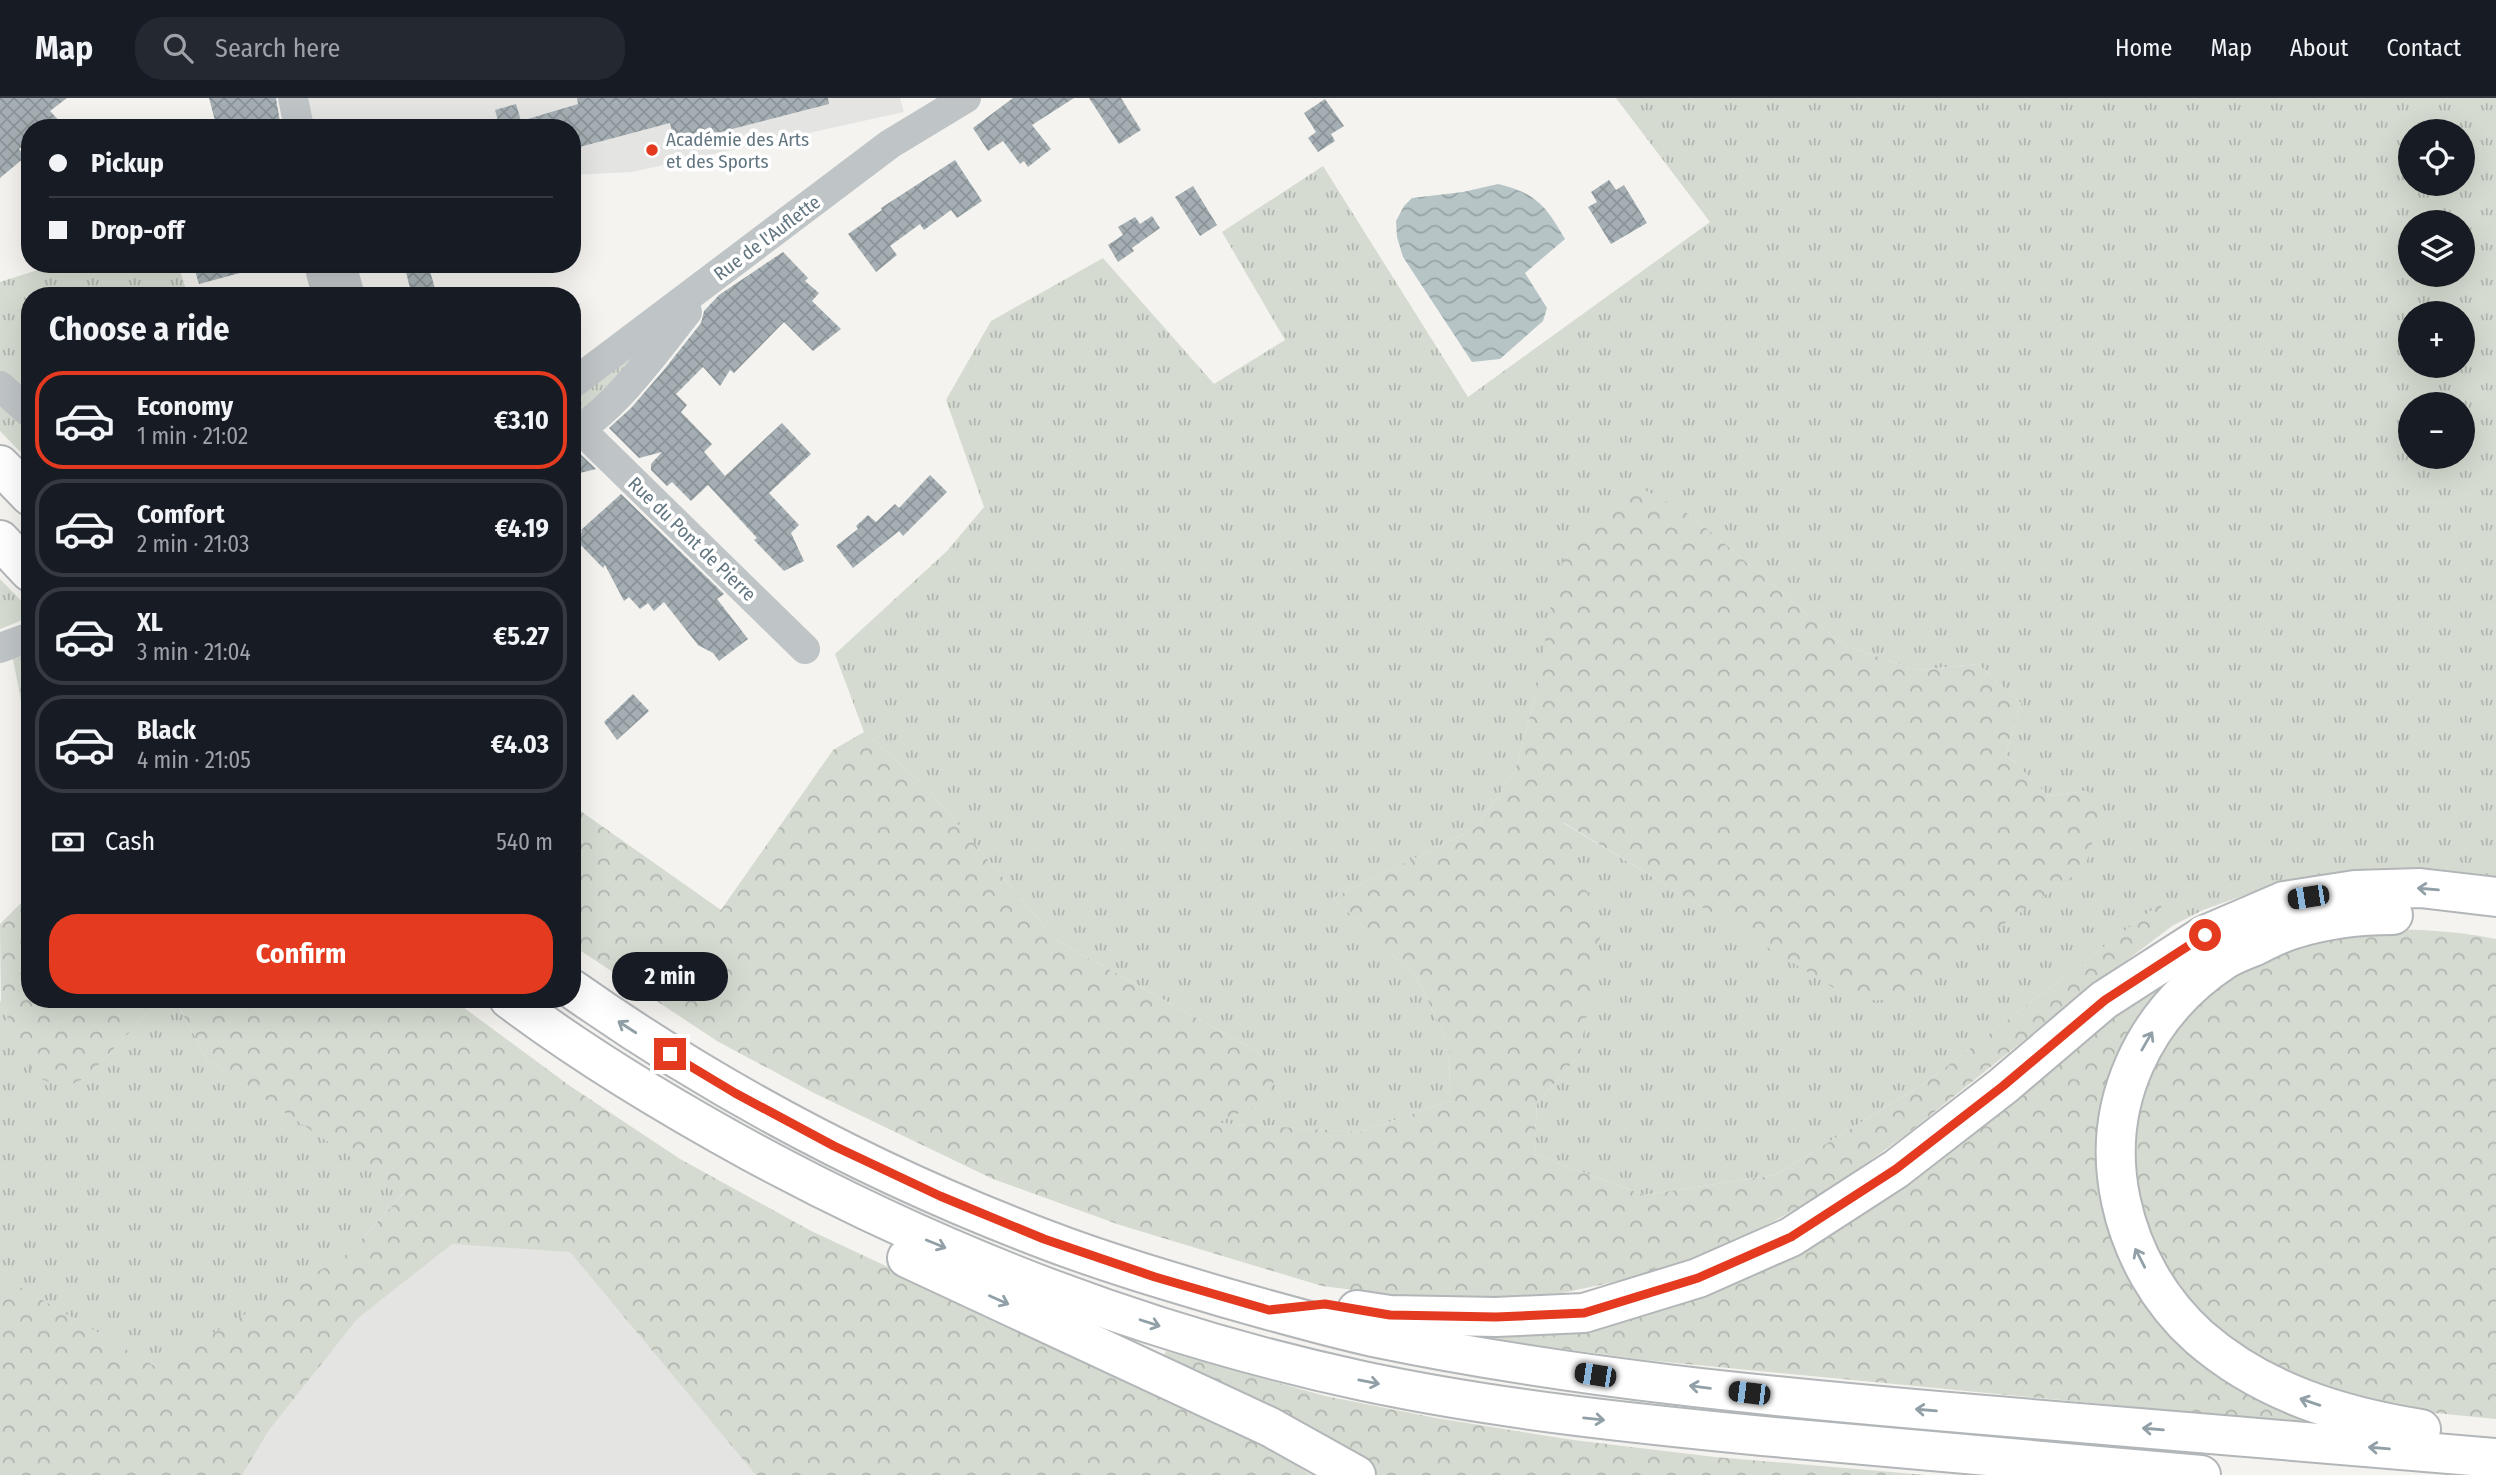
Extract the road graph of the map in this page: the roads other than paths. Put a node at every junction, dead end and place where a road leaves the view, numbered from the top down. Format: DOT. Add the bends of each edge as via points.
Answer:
graph roads {
  1 [pos="293,98"];
  2 [pos="966,98"];
  3 [pos="297,119"];
  4 [pos="711,281"];
  5 [pos="581,377"];
  6 [pos="0,386"];
  7 [pos="21,405"];
  8 [pos="581,427"];
  9 [pos="581,436"];
  10 [pos="0,465"];
  11 [pos="21,487"];
  12 [pos="0,540"];
  13 [pos="21,562"];
  14 [pos="21,640"];
  15 [pos="0,648"];
  16 [pos="805,649"];
  17 [pos="2496,897"];
  18 [pos="2496,923"];
  19 [pos="581,995"];
  20 [pos="519,1008"];
  21 [pos="521,1008"];
  22 [pos="1269,1310"];
  23 [pos="1194,1391"];
  24 [pos="2496,1440"];
  25 [pos="2496,1458"];
  26 [pos="1331,1475"];
  27 [pos="1356,1475"];
  28 [pos="2201,1475"];
  1 -- 3 [label="street"];
  2 -- 4 [label="street, Rue de l'Auflette" via="890,144"];
  4 -- 5 [label="street, Rue de l'Auflette"];
  4 -- 8 [label="street" via="613,402"];
  6 -- 7 [label="street"];
  9 -- 16 [label="street, Rue du Pont de Pierre"];
  10 -- 11 [label="highway"];
  12 -- 13 [label="highway"];
  14 -- 15 [label="street"];
  17 -- 22 [label="highway, one-way" via="2420,888 2355,890 2284,901 2205,935 2105,1000 1896,1169 1791,1237 1698,1278 1584,1313 1390,1315 1325,1304"];
  24 -- 18 [label="highway, one-way" via="2372,1421 2306,1401 2238,1367 2208,1344 2174,1310 2136,1252 2117,1183 2115,1142 2126,1088 2144,1044 2163,1014 2227,958 2293,929 2362,915 2421,914"];
  22 -- 19 [label="highway, one-way" via="1044,1239 940,1196 735,1093"];
  20 -- 23 [label="highway, one-way" via="654,1114 737,1168 920,1265"];
  21 -- 28 [label="highway, one-way" via="700,1124 919,1237 1041,1286 1253,1355 1364,1381 1587,1419"];
  25 -- 22 [label="highway, one-way" via="1826,1402 1595,1375 1371,1336"];
  23 -- 26 [label="highway"];
  23 -- 27 [label="highway"];
}
